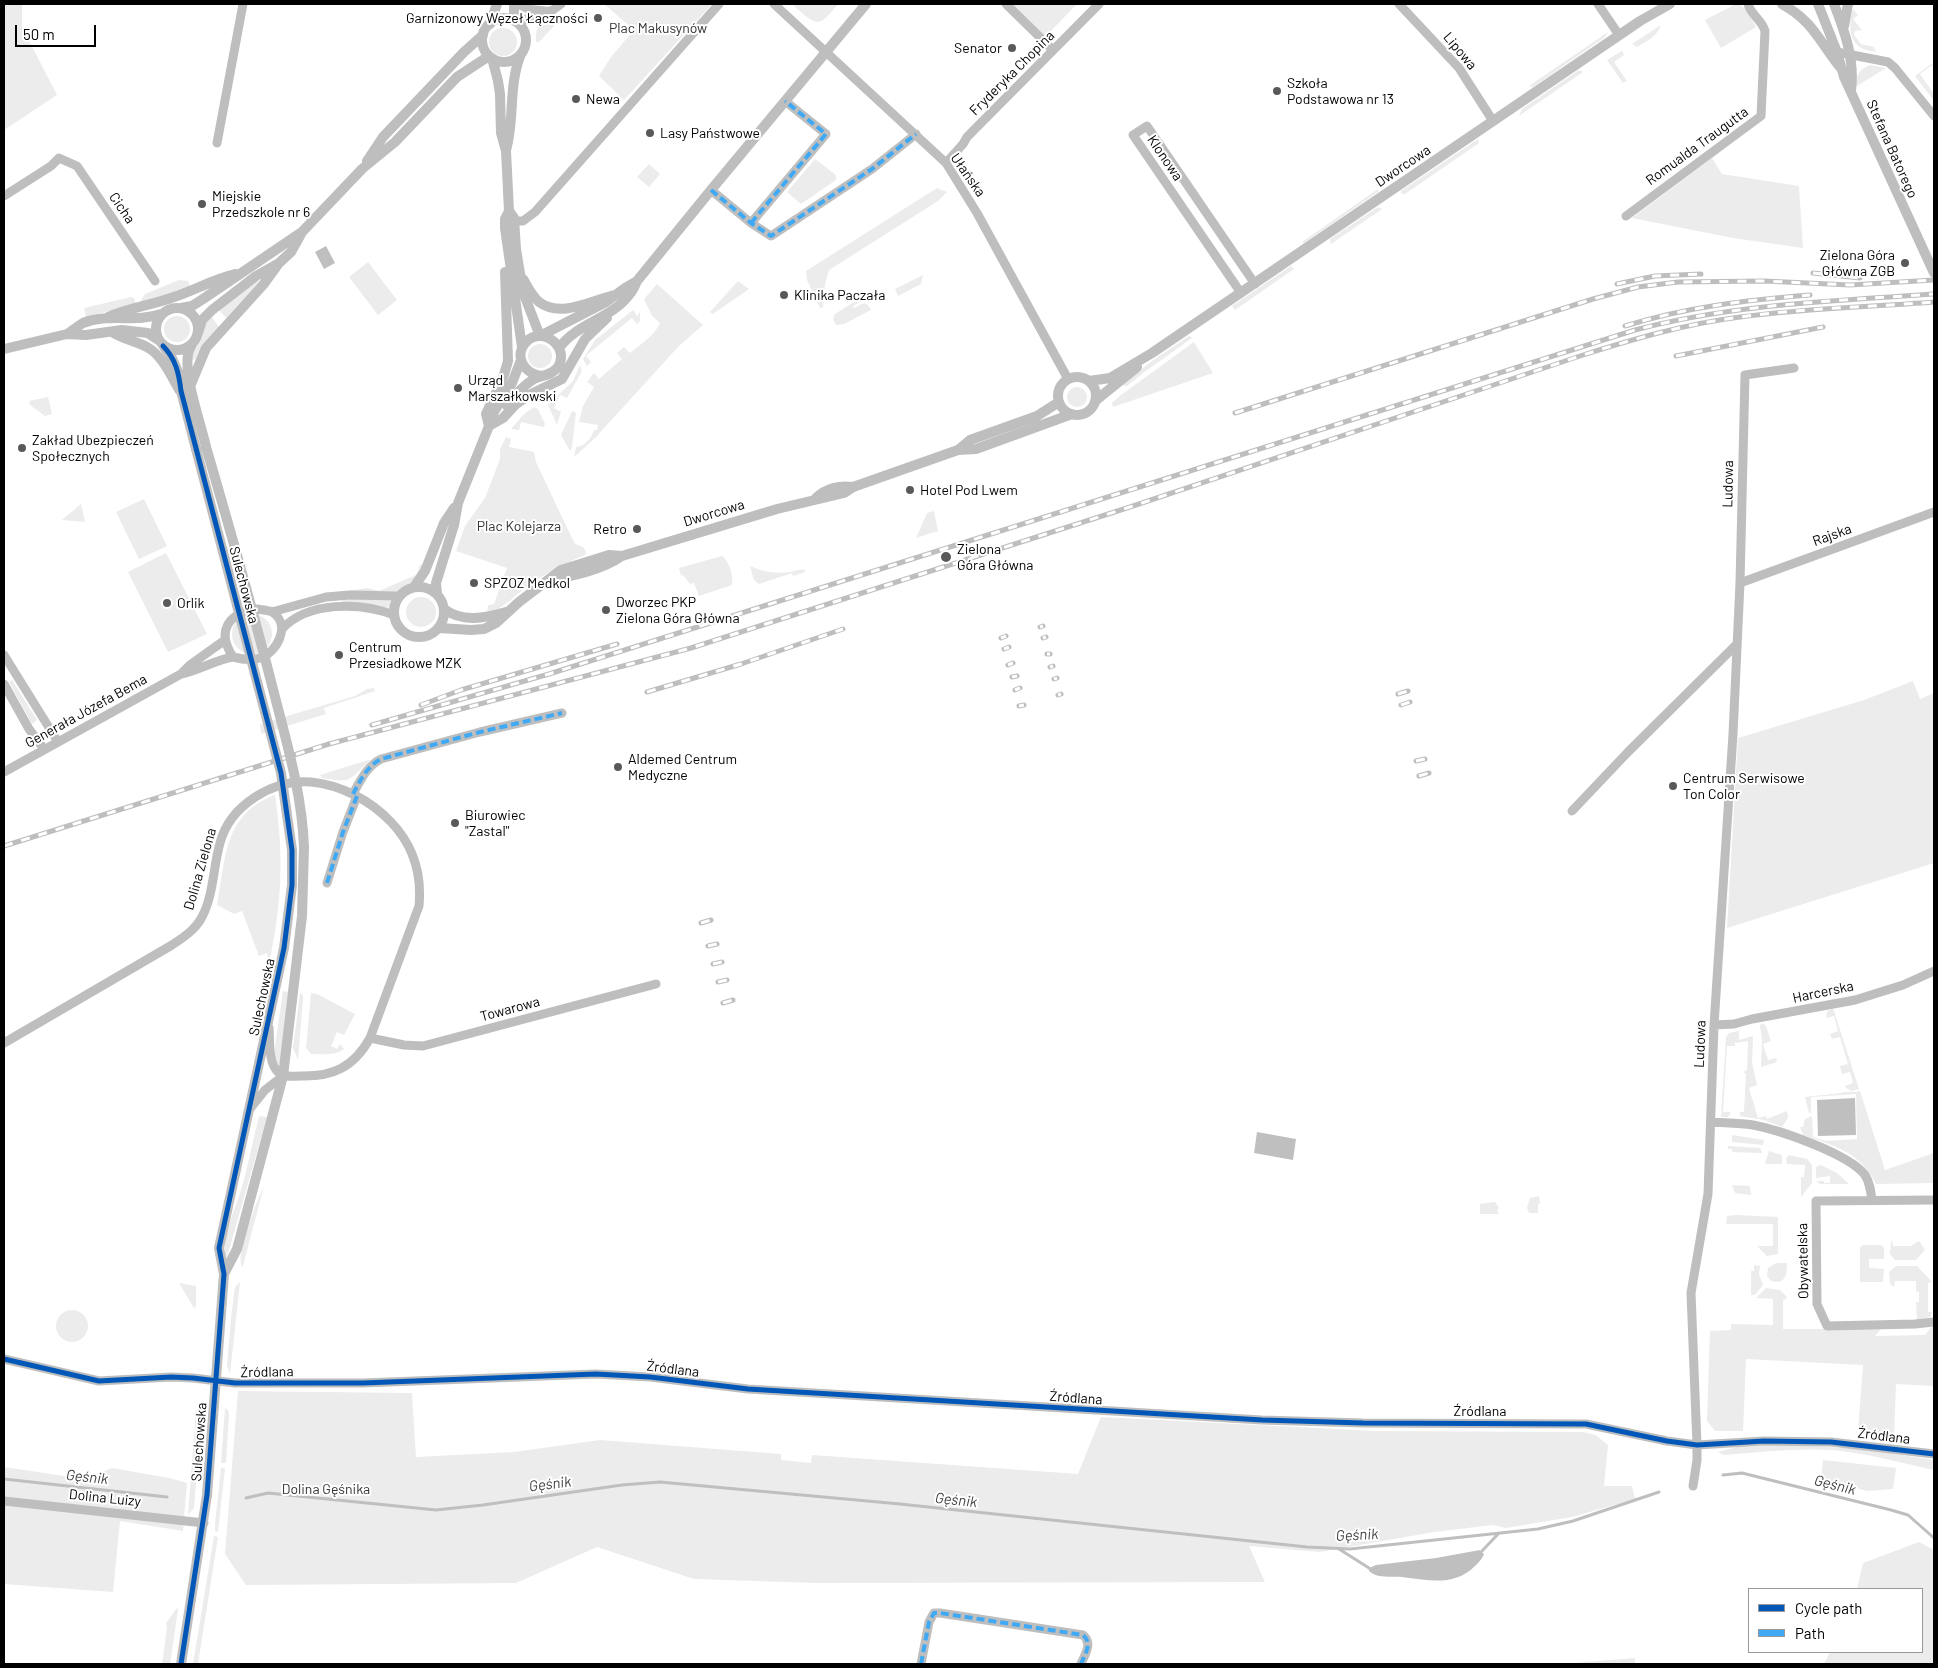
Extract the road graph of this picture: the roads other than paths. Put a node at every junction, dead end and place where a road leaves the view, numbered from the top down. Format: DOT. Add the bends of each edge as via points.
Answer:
graph roads {
  1 [pos="243,4"];
  2 [pos="497,4"];
  3 [pos="514,4"];
  4 [pos="520,4"];
  5 [pos="561,4"];
  6 [pos="719,4"];
  7 [pos="774,4"];
  8 [pos="866,4"];
  9 [pos="1006,4"];
  10 [pos="1099,4"];
  11 [pos="1399,4"];
  12 [pos="1598,4"];
  13 [pos="1670,4"];
  14 [pos="1748,4"];
  15 [pos="1782,4"];
  16 [pos="1818,4"];
  17 [pos="1834,4"];
  18 [pos="1848,4"];
  19 [pos="549,12"];
  20 [pos="516,22"];
  21 [pos="490,24"];
  22 [pos="1844,27"];
  23 [pos="483,35"];
  24 [pos="1619,35"];
  25 [pos="1053,50"];
  26 [pos="825,52"];
  27 [pos="1837,52"];
  28 [pos="521,54"];
  29 [pos="1850,54"];
  30 [pos="490,57"];
  31 [pos="1841,69"];
  32 [pos="1851,91"];
  33 [pos="785,101"];
  34 [pos="1934,116"];
  35 [pos="1494,121"];
  36 [pos="916,134"];
  37 [pos="217,143"];
  38 [pos="506,151"];
  39 [pos="946,163"];
  40 [pos="362,169"];
  41 [pos="711,190"];
  42 [pos="4,196"];
  43 [pos="508,211"];
  44 [pos="1626,216"];
  45 [pos="514,222"];
  46 [pos="751,222"];
  47 [pos="302,232"];
  48 [pos="508,259"];
  49 [pos="279,262"];
  50 [pos="242,272"];
  51 [pos="1934,273"];
  52 [pos="520,274"];
  53 [pos="155,281"];
  54 [pos="637,281"];
  55 [pos="1255,284"];
  56 [pos="1241,293"];
  57 [pos="616,295"];
  58 [pos="181,308"];
  59 [pos="611,311"];
  60 [pos="161,314"];
  61 [pos="108,317"];
  62 [pos="112,332"];
  63 [pos="198,333"];
  64 [pos="67,334"];
  65 [pos="540,336"];
  66 [pos="160,342"];
  67 [pos="192,344"];
  68 [pos="522,347"];
  69 [pos="559,348"];
  70 [pos="4,349"];
  71 [pos="1152,353"];
  72 [pos="521,360"];
  73 [pos="1794,368"];
  74 [pos="543,376"];
  75 [pos="1068,379"];
  76 [pos="1089,381"];
  77 [pos="191,384"];
  78 [pos="181,391"];
  79 [pos="1095,401"];
  80 [pos="1059,402"];
  81 [pos="1072,414"];
  82 [pos="491,424"];
  83 [pos="201,448"];
  84 [pos="958,450"];
  85 [pos="458,503"];
  86 [pos="1934,512"];
  87 [pos="1740,583"];
  88 [pos="414,587"];
  89 [pos="437,594"];
  90 [pos="400,596"];
  91 [pos="444,609"];
  92 [pos="272,612"];
  93 [pos="507,612"];
  94 [pos="394,615"];
  95 [pos="439,628"];
  96 [pos="282,629"];
  97 [pos="225,640"];
  98 [pos="1737,644"];
  99 [pos="4,655"];
  100 [pos="233,657"];
  101 [pos="181,674"];
  102 [pos="4,684"];
  103 [pos="562,713"];
  104 [pos="58,742"];
  105 [pos="44,750"];
  106 [pos="4,772"];
  107 [pos="355,795"];
  108 [pos="1572,811"];
  109 [pos="327,883"];
  110 [pos="1934,971"];
  111 [pos="656,984"];
  112 [pos="269,1020"];
  113 [pos="1714,1025"];
  114 [pos="370,1038"];
  115 [pos="4,1043"];
  116 [pos="283,1076"];
  117 [pos="249,1110"];
  118 [pos="1711,1122"];
  119 [pos="1934,1200"];
  120 [pos="1872,1201"];
  121 [pos="224,1274"];
  122 [pos="1934,1322"];
  123 [pos="4,1360"];
  124 [pos="214,1381"];
  125 [pos="1697,1445"];
  126 [pos="1934,1454"];
  127 [pos="1693,1486"];
  128 [pos="4,1501"];
  129 [pos="204,1523"];
  130 [pos="181,1664"];
  131 [pos="921,1664"];
  132 [pos="1081,1664"];
  1 -- 37 [label="street"];
  2 -- 21 [label="street"];
  3 -- 20 [label="street"];
  4 -- 19 [label="street" via="531,10"];
  5 -- 19 [label="street"];
  6 -- 45 [label="street" via="535,212"];
  7 -- 26 [label="street, Ułańska"];
  8 -- 26 [label="street"];
  9 -- 25 [label="street"];
  10 -- 25 [label="street, Fryderyka Chopina"];
  11 -- 35 [label="street, Lipowa" via="1458,68"];
  12 -- 24 [label="street"];
  13 -- 24 [label="street, Dworcowa"];
  14 -- 44 [label="street, Romualda Traugutta" via="1765,32 1761,116"];
  15 -- 31 [label="street" via="1808,23"];
  16 -- 27 [label="street, Stefana Batorego"];
  17 -- 22 [label="street, Stefana Batorego"];
  18 -- 22 [label="street"];
  19 -- 20 [label="street"];
  20 -- 21 [label="street" via="502,18"];
  20 -- 28 [label="street" via="525,34 525,48"];
  21 -- 23 [label="street"];
  22 -- 29 [label="street, Stefana Batorego"];
  23 -- 30 [label="street" via="484,50"];
  23 -- 40 [label="street" via="383,137"];
  24 -- 35 [label="street, Dworcowa"];
  25 -- 39 [label="street, Fryderyka Chopina" via="967,137"];
  26 -- 33 [label="street"];
  26 -- 36 [label="street, Ułańska"];
  27 -- 29 [label="street"];
  27 -- 31 [label="street, Stefana Batorego"];
  28 -- 30 [label="street" via="504,62"];
  28 -- 38 [label="street" via="513,80 511,134"];
  29 -- 32 [label="street, Stefana Batorego"];
  29 -- 34 [label="street" via="1888,62"];
  30 -- 38 [label="street" via="498,81 501,133"];
  30 -- 40 [label="street" via="457,77 395,142"];
  31 -- 32 [label="street, Stefana Batorego"];
  32 -- 51 [label="street, Stefana Batorego"];
  33 -- 41 [label="street"];
  33 -- 46 [label="street" via="826,134"];
  35 -- 55 [label="street, Dworcowa"];
  36 -- 39 [label="street, Ułańska"];
  36 -- 46 [label="street" via="872,169 771,236"];
  38 -- 43 [label="street"];
  39 -- 75 [label="street, Ułańska" via="978,213"];
  40 -- 47 [label="street"];
  41 -- 46 [label="street"];
  41 -- 54 [label="street"];
  42 -- 53 [label="street, Cicha" via="59,158 77,166"];
  43 -- 45 [label="street"];
  43 -- 48 [label="street" via="505,219"];
  45 -- 52 [label="street"];
  47 -- 49 [label="street" via="291,252"];
  47 -- 50 [label="street"];
  48 -- 68 [label="street"];
  48 -- 82 [label="street" via="505,265 508,361 486,414"];
  49 -- 63 [label="street" via="212,310 202,320"];
  49 -- 77 [label="street" via="263,285 206,348"];
  50 -- 58 [label="street" via="192,306"];
  50 -- 61 [label="street"];
  52 -- 57 [label="street" via="534,297 547,306 567,308"];
  52 -- 65 [label="street" via="526,302"];
  54 -- 57 [label="street"];
  54 -- 59 [label="street" via="629,296"];
  55 -- 56 [label="street, Dworcowa"];
  55 -- 56 [label="street, Klonowa" via="1147,126 1133,135"];
  56 -- 71 [label="street, Dworcowa"];
  57 -- 65 [label="street"];
  58 -- 60 [label="street" via="167,309"];
  58 -- 63 [label="street" via="195,317"];
  59 -- 69 [label="street" via="576,331"];
  59 -- 82 [label="street" via="606,320 584,339 562,379 529,395"];
  60 -- 61 [label="street" via="147,318"];
  60 -- 66 [label="street" via="155,326"];
  61 -- 64 [label="street" via="83,323"];
  62 -- 64 [label="street"];
  62 -- 66 [label="street" via="148,333"];
  62 -- 78 [label="street" via="155,353"];
  63 -- 67 [label="street"];
  64 -- 70 [label="street"];
  65 -- 68 [label="street" via="530,339"];
  65 -- 69 [label="street" via="552,340"];
  66 -- 67 [label="street" via="178,350"];
  66 -- 78 [label="street, Sulechowska" via="180,374"];
  67 -- 77 [label="street, Sulechowska" via="188,355"];
  68 -- 72 [label="street"];
  69 -- 74 [label="street" via="558,366"];
  71 -- 76 [label="street, Dworcowa" via="1110,378"];
  71 -- 79 [label="street, Dworcowa"];
  72 -- 74 [label="street" via="531,374"];
  72 -- 82 [label="street"];
  73 -- 87 [label="street, Ludowa" via="1745,375"];
  74 -- 82 [label="street" via="521,390"];
  75 -- 76 [label="street" via="1077,377"];
  75 -- 80 [label="street" via="1060,389"];
  76 -- 79 [label="street" via="1095,390"];
  77 -- 83 [label="street, Sulechowska"];
  78 -- 83 [label="street, Sulechowska"];
  79 -- 81 [label="street" via="1085,413"];
  80 -- 81 [label="street"];
  80 -- 84 [label="street, Dworcowa" via="1037,416 970,440"];
  81 -- 84 [label="street, Dworcowa" via="976,449"];
  82 -- 85 [label="street"];
  83 -- 112 [label="street, Sulechowska, bridge" via="281,773 292,850 289,918"];
  83 -- 116 [label="street, Sulechowska, bridge" via="250,597 300,802 304,847 302,916"];
  84 -- 93 [label="street, Dworcowa" via="824,499 816,498 622,556 603,556 561,570"];
  85 -- 88 [label="street" via="444,523 425,571"];
  85 -- 89 [label="street" via="436,583"];
  86 -- 87 [label="street, Rajska"];
  87 -- 98 [label="street, Ludowa"];
  88 -- 89 [label="street" via="426,588"];
  88 -- 90 [label="street"];
  89 -- 91 [label="street"];
  90 -- 92 [label="street" via="335,596"];
  90 -- 94 [label="street"];
  91 -- 93 [label="street, Dworcowa" via="474,618"];
  91 -- 95 [label="street"];
  92 -- 96 [label="street"];
  92 -- 97 [label="street" via="257,609 238,613 226,628"];
  93 -- 95 [label="street, Dworcowa" via="496,623 484,628"];
  94 -- 95 [label="street" via="400,628 412,636 429,635"];
  94 -- 96 [label="street" via="368,608 336,608 303,614"];
  96 -- 100 [label="street" via="279,641 268,655 254,660"];
  97 -- 100 [label="street"];
  97 -- 101 [label="street, Generała Józefa Bema"];
  98 -- 108 [label="street"];
  98 -- 113 [label="street, Ludowa"];
  99 -- 104 [label="street"];
  100 -- 101 [label="street, Generała Józefa Bema"];
  101 -- 104 [label="street, Generała Józefa Bema"];
  102 -- 105 [label="street"];
  103 -- 107 [label="street" via="381,759 366,772"];
  104 -- 105 [label="street, Generała Józefa Bema"];
  105 -- 106 [label="street, Generała Józefa Bema"];
  107 -- 109 [label="street"];
  107 -- 114 [label="street" via="372,805 400,832 419,873 419,906"];
  107 -- 115 [label="street, Dolina Zielona" via="327,785 300,782 278,786 253,798 231,820 222,835 210,897 196,927 172,945"];
  110 -- 113 [label="street, Harcerska" via="1855,1000 1734,1024"];
  111 -- 114 [label="street, Towarowa" via="423,1046"];
  112 -- 116 [label="street, Sulechowska" via="273,1063"];
  112 -- 117 [label="street, Sulechowska"];
  113 -- 118 [label="street, Ludowa"];
  114 -- 116 [label="street" via="360,1054 340,1069 312,1076"];
  116 -- 117 [label="street, Sulechowska" via="265,1090"];
  116 -- 121 [label="street, Sulechowska" via="237,1249"];
  117 -- 121 [label="street, Sulechowska" via="219,1248"];
  118 -- 120 [label="street" via="1761,1127 1833,1152 1849,1160 1865,1176"];
  118 -- 125 [label="street, Ludowa" via="1708,1193 1692,1293"];
  119 -- 120 [label="street, Obywatelska"];
  120 -- 122 [label="street, Obywatelska" via="1816,1201 1817,1304 1827,1326"];
  121 -- 124 [label="street, Sulechowska"];
  123 -- 124 [label="street, Źródlana" via="99,1380 171,1377"];
  124 -- 125 [label="street, Źródlana" via="363,1383 596,1374 748,1389 1167,1415 1344,1422 1586,1424"];
  124 -- 129 [label="street, Sulechowska"];
  125 -- 126 [label="street, Źródlana" via="1831,1442"];
  125 -- 127 [label="street"];
  128 -- 129 [label="street, Dolina Luizy"];
  129 -- 130 [label="street, Sulechowska"];
  131 -- 132 [label="street" via="929,1622 934,1613 940,1612 1083,1635 1088,1643"];
}
